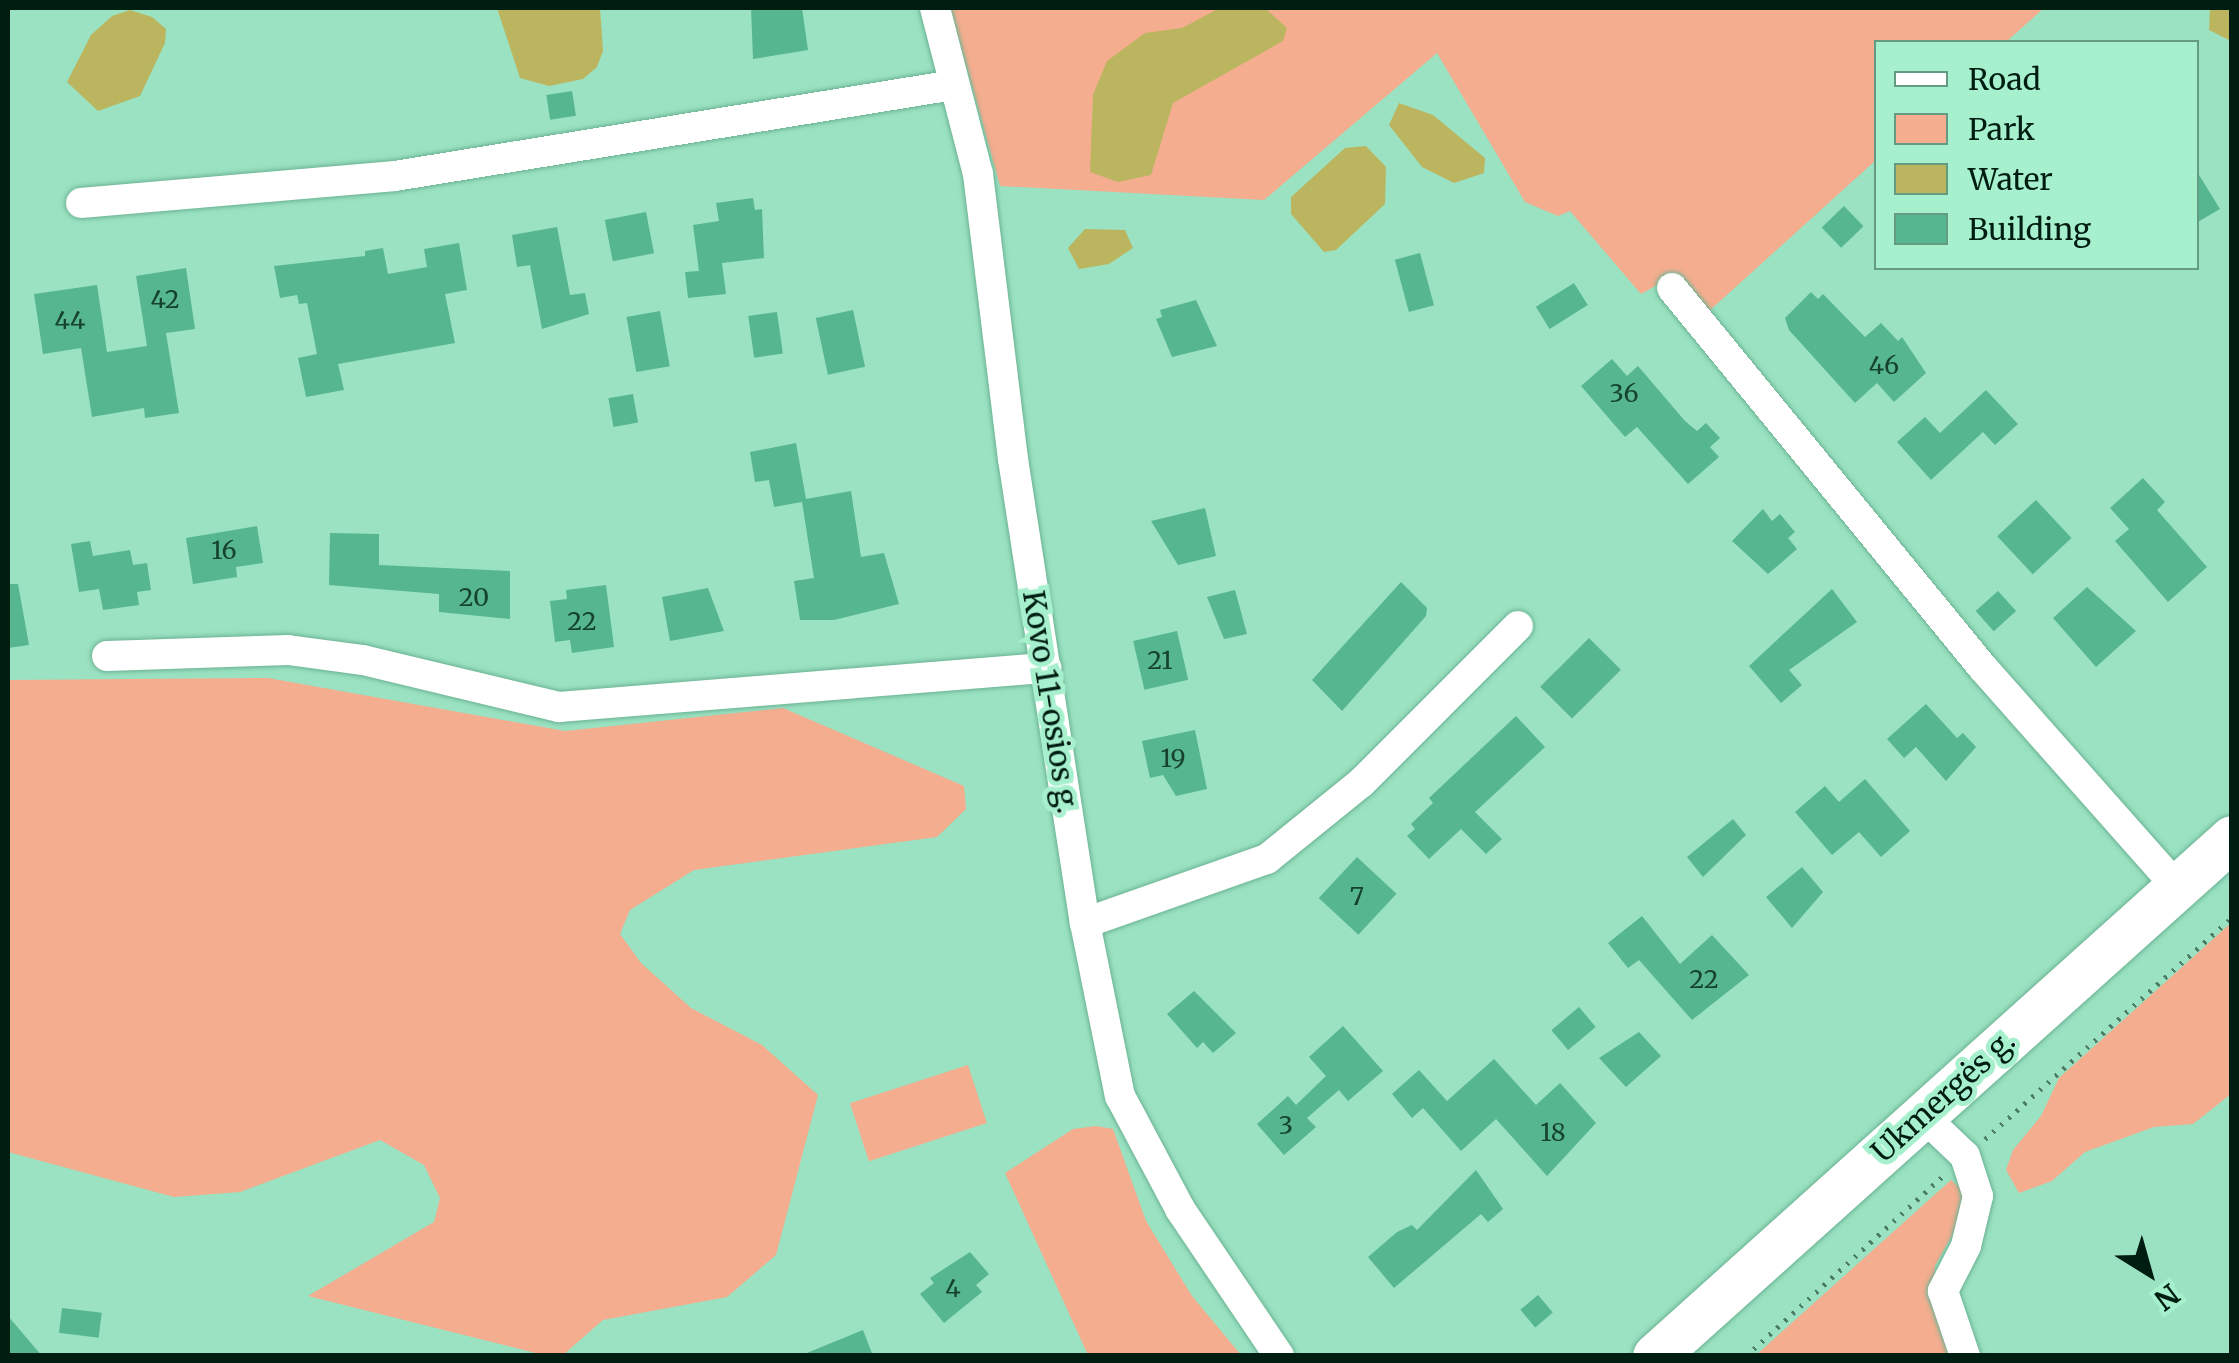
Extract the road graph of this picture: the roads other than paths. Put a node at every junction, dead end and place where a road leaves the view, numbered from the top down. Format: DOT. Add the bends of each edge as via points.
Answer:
graph roads {
  1 [pos="935,8"];
  2 [pos="954,85"];
  3 [pos="81,203"];
  4 [pos="1672,288"];
  5 [pos="1518,626"];
  6 [pos="108,656"];
  7 [pos="1046,668"];
  8 [pos="2232,838"];
  9 [pos="2177,887"];
  10 [pos="1085,923"];
  11 [pos="1922,1115"];
  12 [pos="1279,1356"];
  13 [pos="1655,1356"];
  14 [pos="1965,1356"];
  1 -- 2 [label="street, Kovo 11-osios g."];
  2 -- 3 [label="street" via="396,176"];
  2 -- 7 [label="street, Kovo 11-osios g." via="978,174"];
  4 -- 9 [label="street" via="1984,669"];
  5 -- 10 [label="street" via="1361,783 1266,859"];
  6 -- 7 [label="street" via="288,650 363,660 559,707"];
  7 -- 10 [label="street, Kovo 11-osios g."];
  8 -- 9 [label="highway, Ukmergės g."];
  9 -- 11 [label="highway, Ukmergės g."];
  10 -- 12 [label="street, Kovo 11-osios g." via="1120,1096 1180,1208"];
  11 -- 13 [label="highway, Ukmergės g."];
  11 -- 14 [label="street" via="1965,1156 1978,1196 1966,1246 1943,1291"];
}
